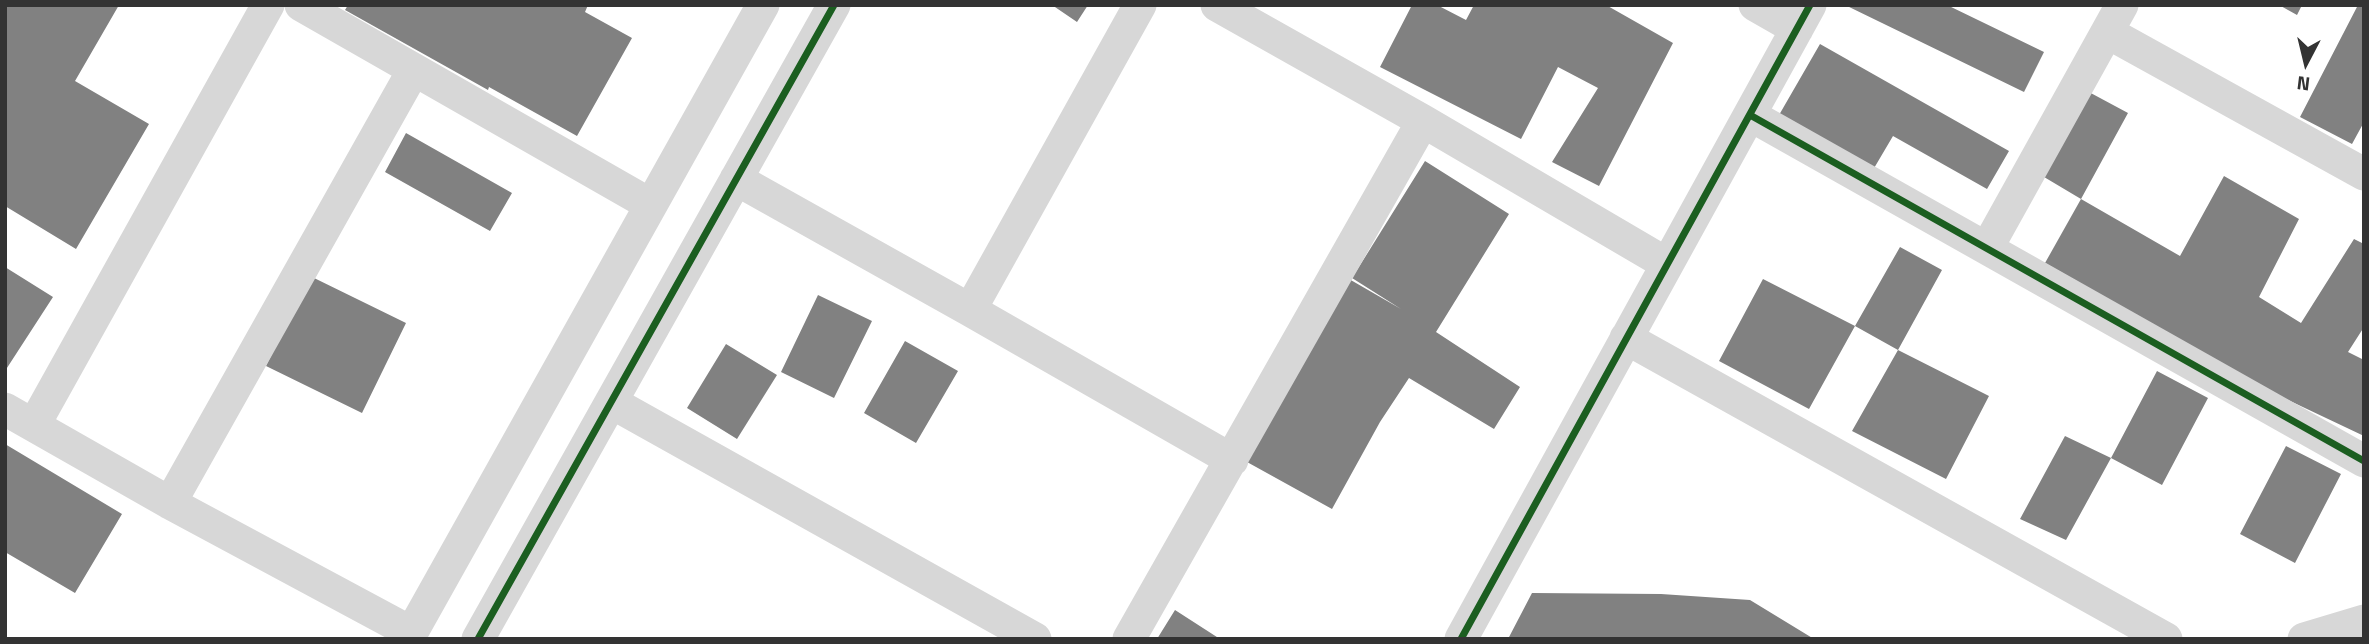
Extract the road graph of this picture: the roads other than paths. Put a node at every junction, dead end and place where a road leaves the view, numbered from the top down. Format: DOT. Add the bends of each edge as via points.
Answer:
graph roads {
  1 [pos="268,5"];
  2 [pos="301,5"];
  3 [pos="764,5"];
  4 [pos="834,5"];
  5 [pos="1140,5"];
  6 [pos="1217,5"];
  7 [pos="1755,5"];
  8 [pos="1804,17"];
  9 [pos="2115,19"];
  10 [pos="413,71"];
  11 [pos="1750,115"];
  12 [pos="1423,121"];
  13 [pos="2364,174"];
  14 [pos="736,180"];
  15 [pos="651,205"];
  16 [pos="1987,248"];
  17 [pos="1667,264"];
  18 [pos="970,310"];
  19 [pos="1626,338"];
  20 [pos="611,402"];
  21 [pos="5,409"];
  22 [pos="34,425"];
  23 [pos="1232,460"];
  24 [pos="2364,461"];
  25 [pos="170,503"];
  26 [pos="2364,621"];
  27 [pos="410,636"];
  28 [pos="478,639"];
  29 [pos="1035,639"];
  30 [pos="1129,639"];
  31 [pos="1461,639"];
  32 [pos="2166,639"];
  33 [pos="2304,639"];
  1 -- 22 [label="street"];
  2 -- 10 [label="street"];
  3 -- 15 [label="street"];
  4 -- 14 [label="street"];
  5 -- 18 [label="street"];
  6 -- 12 [label="street"];
  7 -- 8 [label="street"];
  8 -- 11 [label="street"];
  9 -- 13 [label="street"];
  9 -- 16 [label="street"];
  10 -- 15 [label="street"];
  10 -- 25 [label="street"];
  11 -- 16 [label="street"];
  11 -- 17 [label="street"];
  12 -- 17 [label="street"];
  12 -- 23 [label="street"];
  14 -- 18 [label="street"];
  14 -- 20 [label="street"];
  15 -- 27 [label="street"];
  16 -- 24 [label="street"];
  17 -- 19 [label="street"];
  18 -- 23 [label="street"];
  19 -- 31 [label="street"];
  19 -- 32 [label="street"];
  20 -- 28 [label="street"];
  20 -- 29 [label="street"];
  21 -- 22 [label="street"];
  22 -- 25 [label="street"];
  23 -- 30 [label="street"];
  25 -- 27 [label="street"];
  26 -- 33 [label="street"];
}
